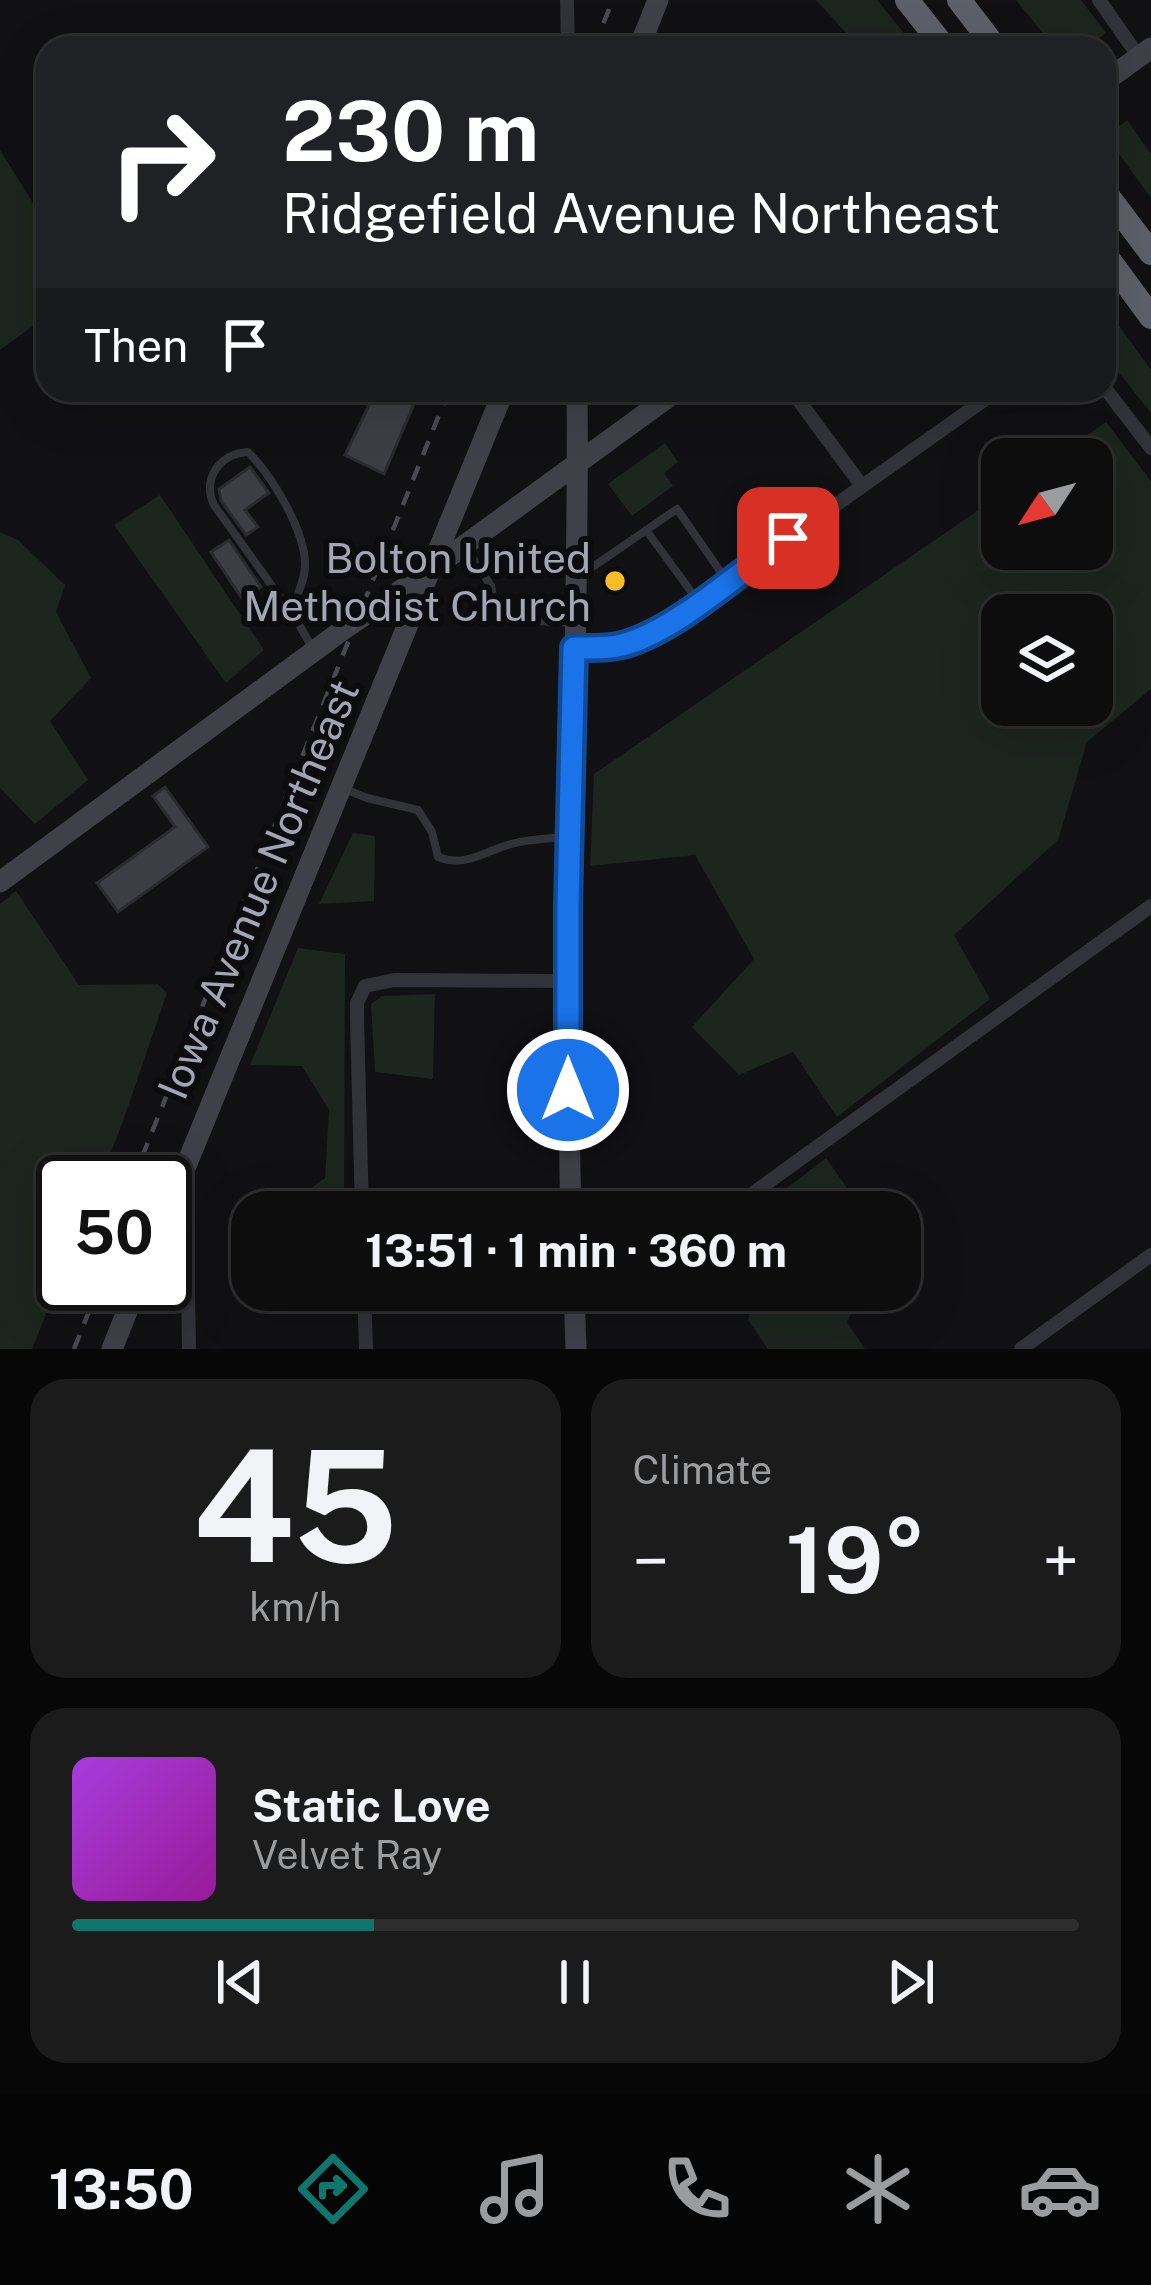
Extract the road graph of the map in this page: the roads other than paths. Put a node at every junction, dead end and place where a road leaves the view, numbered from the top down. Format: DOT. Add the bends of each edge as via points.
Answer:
graph roads {
  1 [pos="567,0"];
  2 [pos="658,0"];
  3 [pos="907,0"];
  4 [pos="959,0"];
  5 [pos="1099,0"];
  6 [pos="568,36"];
  7 [pos="644,36"];
  8 [pos="936,36"];
  9 [pos="987,36"];
  10 [pos="1145,52"];
  11 [pos="1116,73"];
  12 [pos="1116,207"];
  13 [pos="1151,253"];
  14 [pos="1116,269"];
  15 [pos="1151,317"];
  16 [pos="498,402"];
  17 [pos="577,402"];
  18 [pos="663,402"];
  19 [pos="800,402"];
  20 [pos="981,402"];
  21 [pos="1116,402"];
  22 [pos="1151,448"];
  23 [pos="578,464"];
  24 [pos="862,486"];
  25 [pos="646,530"];
  26 [pos="465,544"];
  27 [pos="432,569"];
  28 [pos="576,578"];
  29 [pos="728,582"];
  30 [pos="699,602"];
  31 [pos="290,612"];
  32 [pos="575,623"];
  33 [pos="574,648"];
  34 [pos="314,650"];
  35 [pos="340,787"];
  36 [pos="570,837"];
  37 [pos="0,882"];
  38 [pos="1151,906"];
  39 [pos="568,981"];
  40 [pos="190,1155"];
  41 [pos="361,1191"];
  42 [pos="571,1191"];
  43 [pos="756,1191"];
  44 [pos="1151,1256"];
  45 [pos="127,1311"];
  46 [pos="188,1311"];
  47 [pos="365,1311"];
  48 [pos="574,1311"];
  49 [pos="112,1349"];
  50 [pos="189,1349"];
  51 [pos="366,1349"];
  52 [pos="575,1349"];
  53 [pos="1021,1349"];
  1 -- 6 [label="street"];
  2 -- 7 [label="main road"];
  3 -- 8 [label="highway"];
  4 -- 9 [label="highway"];
  5 -- 10 [label="street"];
  10 -- 11 [label="main road"];
  12 -- 13 [label="highway"];
  14 -- 15 [label="highway"];
  16 -- 27 [label="main road, Iowa Avenue Northeast"];
  17 -- 23 [label="main road"];
  18 -- 23 [label="main road"];
  19 -- 24 [label="street"];
  20 -- 24 [label="street"];
  21 -- 22 [label="street"];
  23 -- 26 [label="main road"];
  23 -- 28 [label="main road"];
  24 -- 29 [label="street"];
  25 -- 28 [label="lane"];
  25 -- 29 [label="lane" via="677,509"];
  25 -- 30 [label="lane"];
  26 -- 27 [label="main road"];
  26 -- 32 [label="lane" via="491,586 496,620"];
  27 -- 34 [label="main road"];
  27 -- 35 [label="main road, Iowa Avenue Northeast"];
  28 -- 32 [label="main road"];
  29 -- 30 [label="street"];
  30 -- 33 [label="street" via="640,639"];
  31 -- 31 [label="lane" via="208,491 213,470 236,453 256,461 297,530 305,563"];
  31 -- 34 [label="lane"];
  32 -- 33 [label="main road"];
  33 -- 36 [label="main road"];
  34 -- 37 [label="main road"];
  35 -- 36 [label="lane" via="418,810 445,860"];
  35 -- 40 [label="main road, Iowa Avenue Northeast"];
  36 -- 39 [label="main road"];
  38 -- 43 [label="street"];
  39 -- 41 [label="street" via="365,986 357,1003"];
  39 -- 42 [label="main road"];
  44 -- 53 [label="street"];
  45 -- 49 [label="main road"];
  46 -- 50 [label="street"];
  47 -- 51 [label="street"];
  48 -- 52 [label="main road"];
}
